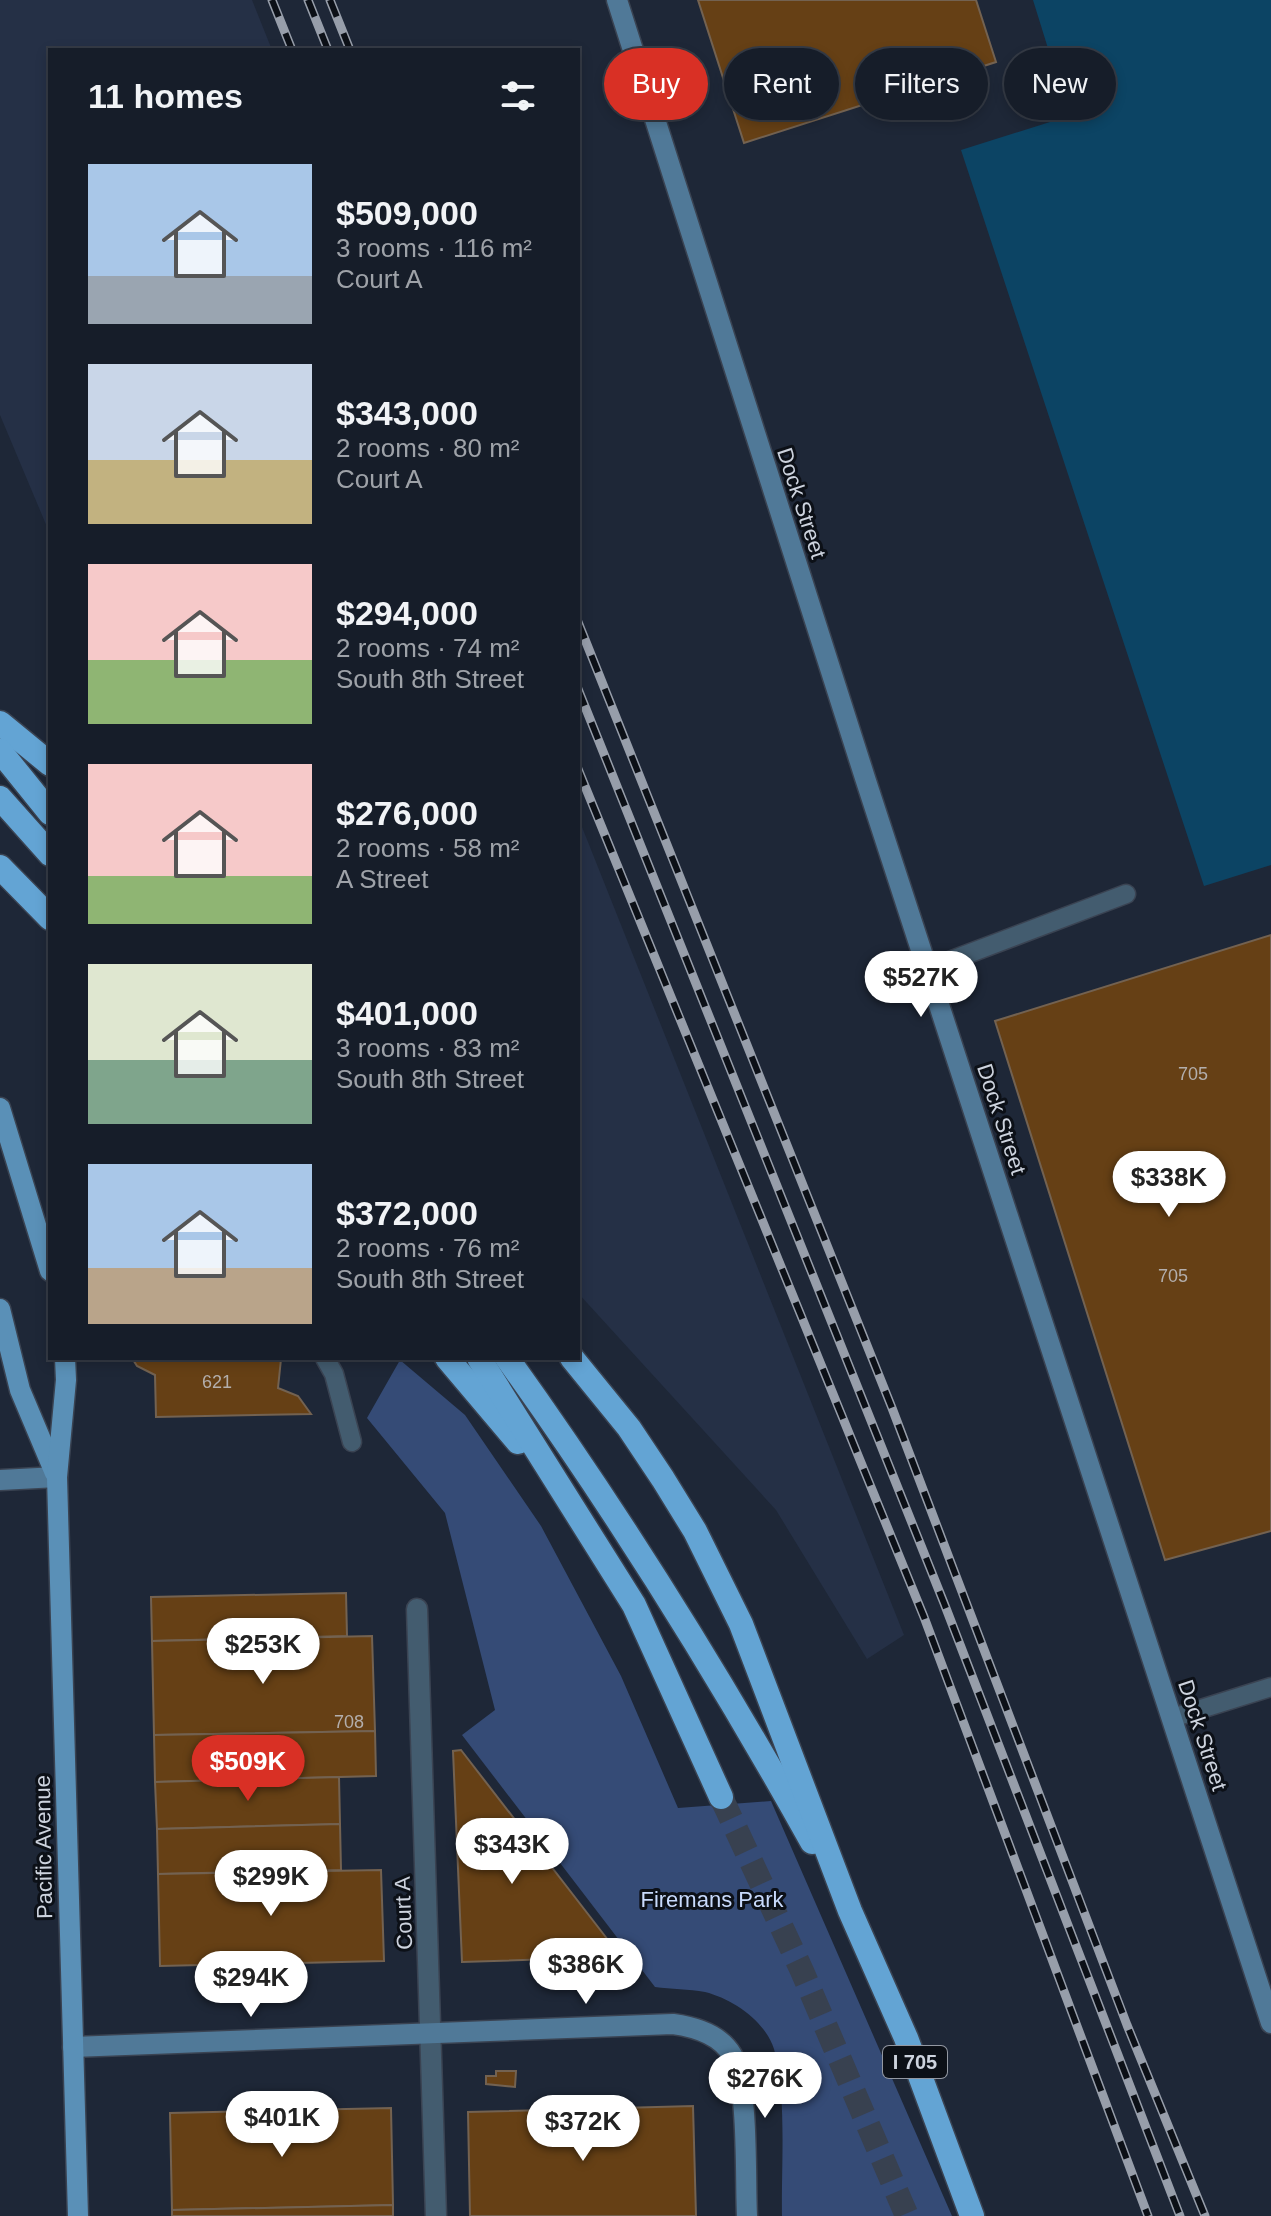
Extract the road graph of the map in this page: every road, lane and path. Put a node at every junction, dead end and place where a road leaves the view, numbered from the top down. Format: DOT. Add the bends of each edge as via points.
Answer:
graph roads {
  1 [pos="617,0"];
  2 [pos="0,723"];
  3 [pos="0,751"];
  4 [pos="48,762"];
  5 [pos="0,798"];
  6 [pos="48,811"];
  7 [pos="48,852"];
  8 [pos="0,867"];
  9 [pos="1126,894"];
  10 [pos="48,916"];
  11 [pos="928,969"];
  12 [pos="0,1108"];
  13 [pos="48,1264"];
  14 [pos="0,1309"];
  15 [pos="65,1360"];
  16 [pos="326,1360"];
  17 [pos="449,1360"];
  18 [pos="480,1360"];
  19 [pos="508,1360"];
  20 [pos="574,1360"];
  21 [pos="352,1442"];
  22 [pos="57,1477"];
  23 [pos="0,1480"];
  24 [pos="576,1510"];
  25 [pos="417,1609"];
  26 [pos="1271,1687"];
  27 [pos="1172,1718"];
  28 [pos="721,1797"];
  29 [pos="850,1911"];
  30 [pos="1271,2023"];
  31 [pos="431,2034"];
  32 [pos="73,2047"];
  33 [pos="78,2216"];
  34 [pos="436,2216"];
  35 [pos="747,2216"];
  36 [pos="972,2216"];
  1 -- 11 [label="street, Dock Street"];
  2 -- 4 [label="highway"];
  3 -- 6 [label="highway"];
  5 -- 7 [label="highway"];
  8 -- 10 [label="highway"];
  9 -- 11 [label="lane"];
  11 -- 27 [label="street, Dock Street"];
  12 -- 13 [label="main road"];
  14 -- 22 [label="main road, Pacific Avenue" via="20,1390"];
  15 -- 22 [label="main road, Pacific Avenue"];
  16 -- 21 [label="lane"];
  17 -- 24 [label="highway"];
  18 -- 24 [label="highway"];
  19 -- 29 [label="highway" via="729,1693"];
  20 -- 29 [label="highway" via="629,1428 695,1531 741,1624"];
  22 -- 23 [label="street"];
  22 -- 32 [label="main road, Pacific Avenue"];
  24 -- 28 [label="highway" via="634,1605"];
  25 -- 31 [label="street, Court A"];
  26 -- 27 [label="lane"];
  27 -- 30 [label="street, Dock Street"];
  29 -- 36 [label="highway, I 705" via="906,2038"];
  31 -- 32 [label="street"];
  31 -- 34 [label="street, Court A"];
  31 -- 35 [label="street" via="673,2024 699,2029 733,2056 741,2090"];
  32 -- 33 [label="main road, Pacific Avenue"];
}
